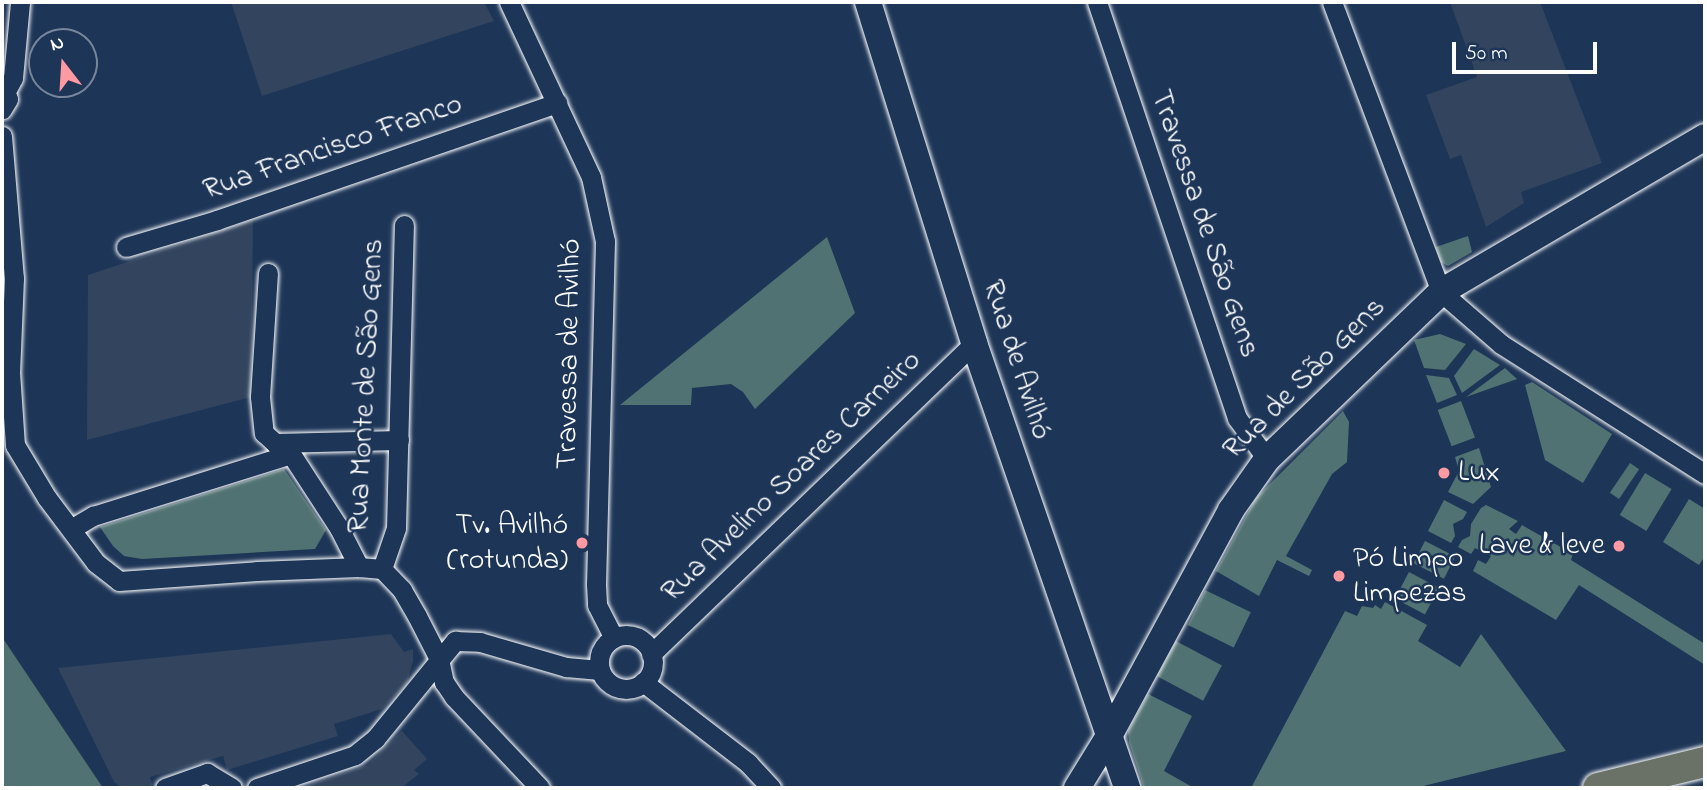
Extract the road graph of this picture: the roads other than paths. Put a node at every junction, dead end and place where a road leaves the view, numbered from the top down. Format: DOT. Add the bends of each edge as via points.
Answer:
graph roads {
  1 [pos="20,2"];
  2 [pos="509,2"];
  3 [pos="868,2"];
  4 [pos="1097,2"];
  5 [pos="1332,2"];
  6 [pos="3,96"];
  7 [pos="557,103"];
  8 [pos="2,136"];
  9 [pos="1705,137"];
  10 [pos="404,225"];
  11 [pos="126,247"];
  12 [pos="268,272"];
  13 [pos="1441,292"];
  14 [pos="974,343"];
  15 [pos="7,414"];
  16 [pos="399,440"];
  17 [pos="296,447"];
  18 [pos="1267,459"];
  19 [pos="1705,474"];
  20 [pos="71,529"];
  21 [pos="359,567"];
  22 [pos="382,569"];
  23 [pos="614,638"];
  24 [pos="651,654"];
  25 [pos="439,659"];
  26 [pos="600,670"];
  27 [pos="643,682"];
  28 [pos="1109,736"];
  29 [pos="1705,762"];
  30 [pos="165,788"];
  31 [pos="232,788"];
  32 [pos="257,788"];
  33 [pos="540,788"];
  34 [pos="772,788"];
  35 [pos="1077,788"];
  36 [pos="1127,788"];
  37 [pos="1598,788"];
  1 -- 6 [label="street" via="13,78"];
  2 -- 7 [label="street, Travessa de Avilhó"];
  3 -- 14 [label="main road, Rua de Avilhó"];
  4 -- 18 [label="street, Travessa de São Gens" via="1237,418"];
  5 -- 13 [label="street"];
  7 -- 11 [label="street, Rua Francisco Franco"];
  7 -- 23 [label="street, Travessa de Avilhó" via="591,177 605,241 596,584 597,605"];
  8 -- 15 [label="street" via="14,278"];
  9 -- 13 [label="main road, Rua de São Gens"];
  10 -- 16 [label="street, Rua Monte de São Gens"];
  12 -- 17 [label="street" via="260,397 264,433 275,443"];
  13 -- 18 [label="main road, Rua de São Gens"];
  13 -- 19 [label="street" via="1501,344"];
  14 -- 24 [label="street, Rua Avelino Soares Carneiro"];
  14 -- 28 [label="main road, Rua de Avilhó"];
  15 -- 20 [label="street" via="15,446"];
  16 -- 17 [label="street"];
  16 -- 22 [label="street, Rua Monte de São Gens" via="396,528"];
  17 -- 20 [label="street" via="93,516"];
  17 -- 21 [label="street"];
  18 -- 28 [label="main road, Rua de São Gens" via="1231,510"];
  20 -- 21 [label="street" via="96,563 119,581"];
  21 -- 22 [label="street"];
  22 -- 25 [label="street, Rua Monte de São Gens" via="402,590"];
  23 -- 24 [label="street" via="636,637"];
  23 -- 26 [label="street" via="601,651"];
  24 -- 27 [label="street" via="651,669"];
  25 -- 26 [label="street" via="455,641 480,642 566,667"];
  25 -- 32 [label="street" via="384,729 355,755"];
  25 -- 33 [label="street, Rua Monte de São Gens" via="444,682 454,697"];
  26 -- 27 [label="street" via="618,687"];
  27 -- 34 [label="street" via="748,763"];
  28 -- 35 [label="main road, Rua de São Gens"];
  28 -- 36 [label="main road, Rua de Avilhó"];
  29 -- 37 [label="main road"];
  30 -- 31 [label="street" via="207,773"];
}
